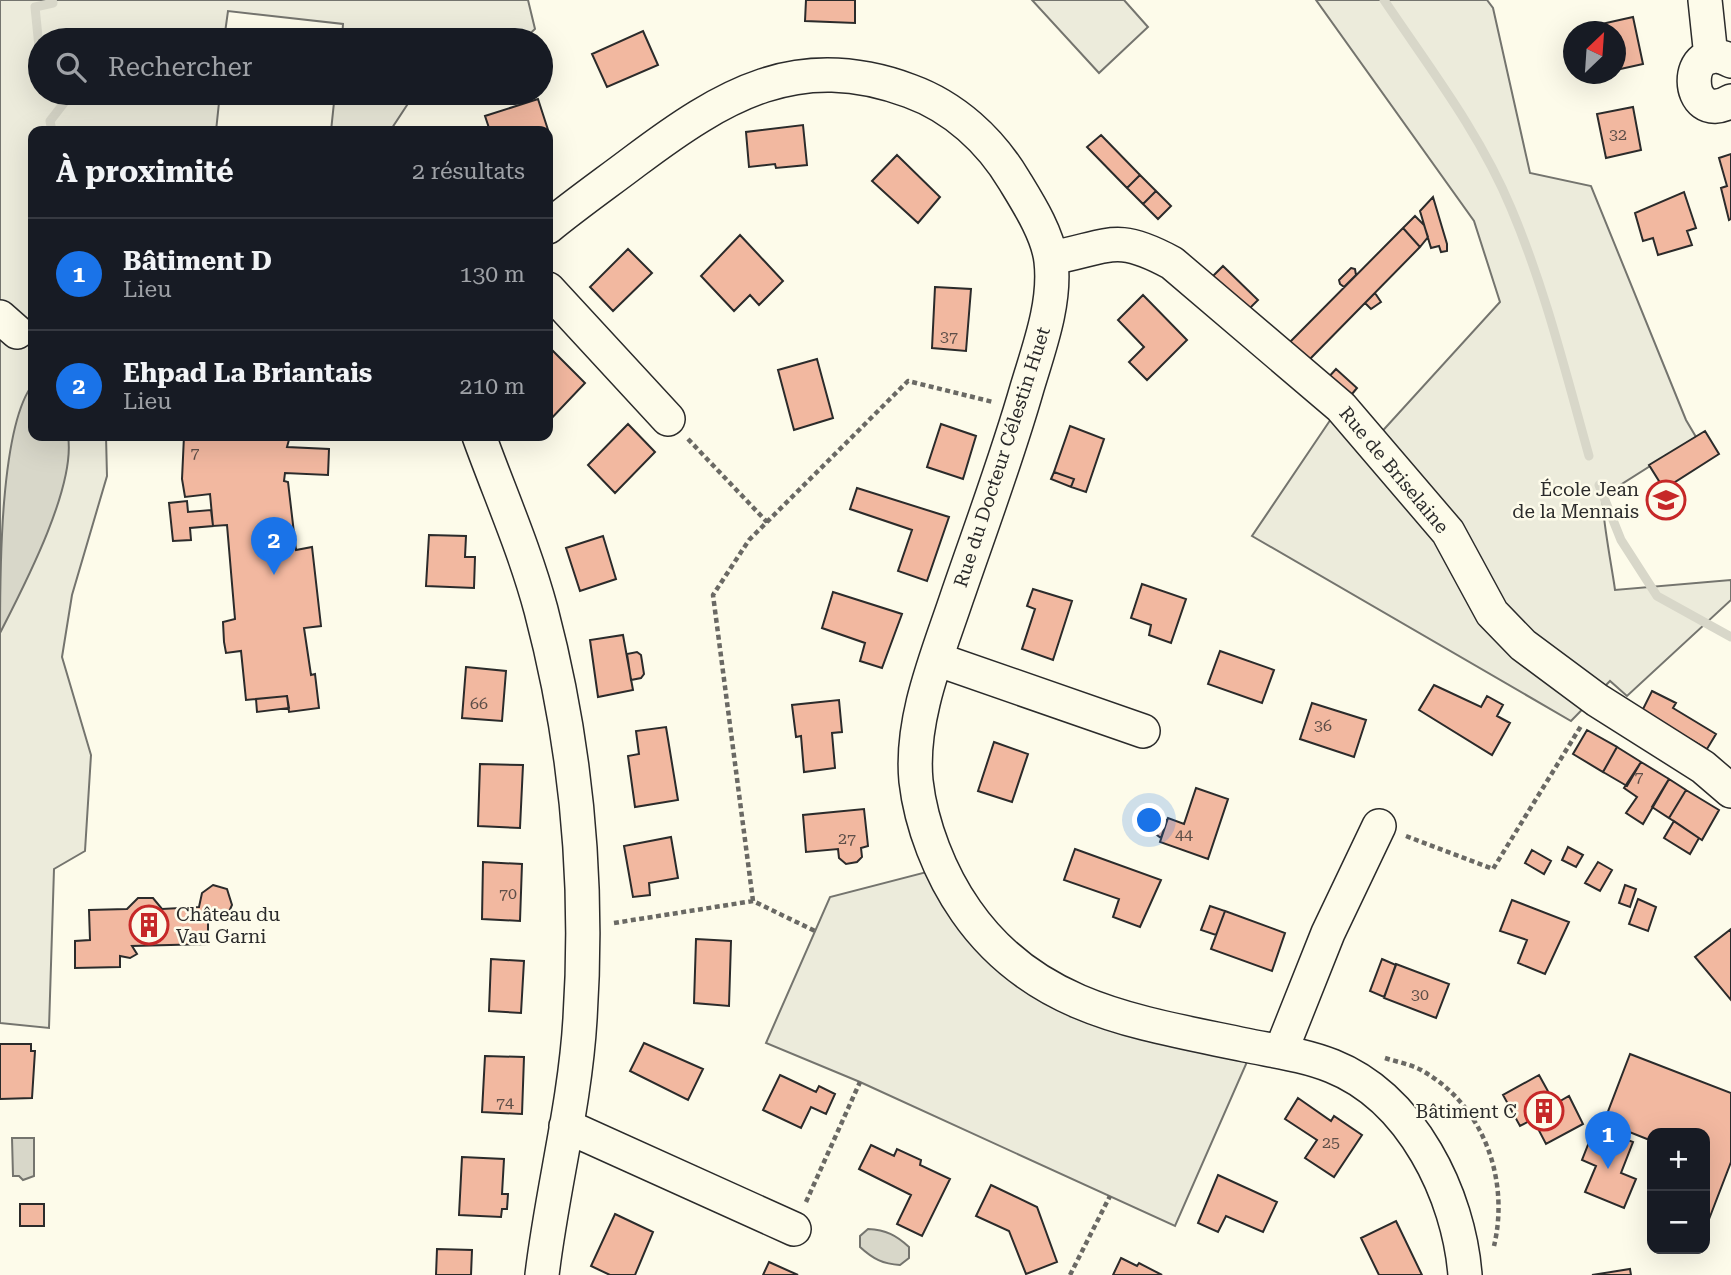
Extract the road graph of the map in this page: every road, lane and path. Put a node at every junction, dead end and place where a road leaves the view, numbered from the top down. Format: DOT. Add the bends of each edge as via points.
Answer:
graph roads {
  1 [pos="1705,0"];
  2 [pos="1721,59"];
  3 [pos="1731,101"];
  4 [pos="553,223"];
  5 [pos="1051,258"];
  6 [pos="553,294"];
  7 [pos="1021,409"];
  8 [pos="668,419"];
  9 [pos="481,441"];
  10 [pos="767,522"];
  11 [pos="936,659"];
  12 [pos="1597,700"];
  13 [pos="1143,731"];
  14 [pos="1731,791"];
  15 [pos="1379,826"];
  16 [pos="753,901"];
  17 [pos="582,929"];
  18 [pos="817,932"];
  19 [pos="1281,1051"];
  20 [pos="860,1082"];
  21 [pos="566,1126"];
  22 [pos="1110,1196"];
  23 [pos="794,1229"];
  24 [pos="542,1275"];
  25 [pos="1070,1275"];
  26 [pos="1465,1275"];
  1 -- 2 [label="street"];
  2 -- 3 [label="street" via="1704,60 1694,73 1693,89 1710,105"];
  4 -- 5 [label="street, Rue du Docteur Célestin Huet" via="680,127 733,95 785,79 826,75 882,80 929,98 963,120 1003,161 1031,208"];
  5 -- 7 [label="street, Rue du Docteur Célestin Huet" via="1048,311"];
  5 -- 12 [label="street, Rue de Briselaine" via="1113,243 1142,247 1172,263 1341,407 1448,532 1492,613 1523,645"];
  6 -- 8 [label="street"];
  7 -- 10 [label="path" via="908,381"];
  7 -- 11 [label="street, Rue du Docteur Célestin Huet"];
  8 -- 10 [label="path"];
  9 -- 17 [label="street" via="521,546 558,683 574,787"];
  10 -- 16 [label="path" via="749,540 713,595"];
  11 -- 13 [label="street"];
  11 -- 19 [label="street, Rue du Docteur Célestin Huet" via="917,740 916,780 926,826 965,910 1003,955 1042,985 1086,1007"];
  12 -- 14 [label="street, Rue de Briselaine" via="1703,767"];
  12 -- 15 [label="path" via="1493,869"];
  15 -- 19 [label="street" via="1328,933"];
  16 -- 17 [label="path"];
  16 -- 18 [label="path"];
  17 -- 21 [label="street" via="580,1020"];
  19 -- 26 [label="street, Rue du Docteur Célestin Huet" via="1335,1067 1374,1091 1416,1136 1445,1186 1462,1243"];
  20 -- 23 [label="path"];
  21 -- 23 [label="street"];
  21 -- 24 [label="street"];
  22 -- 25 [label="path"];
}
